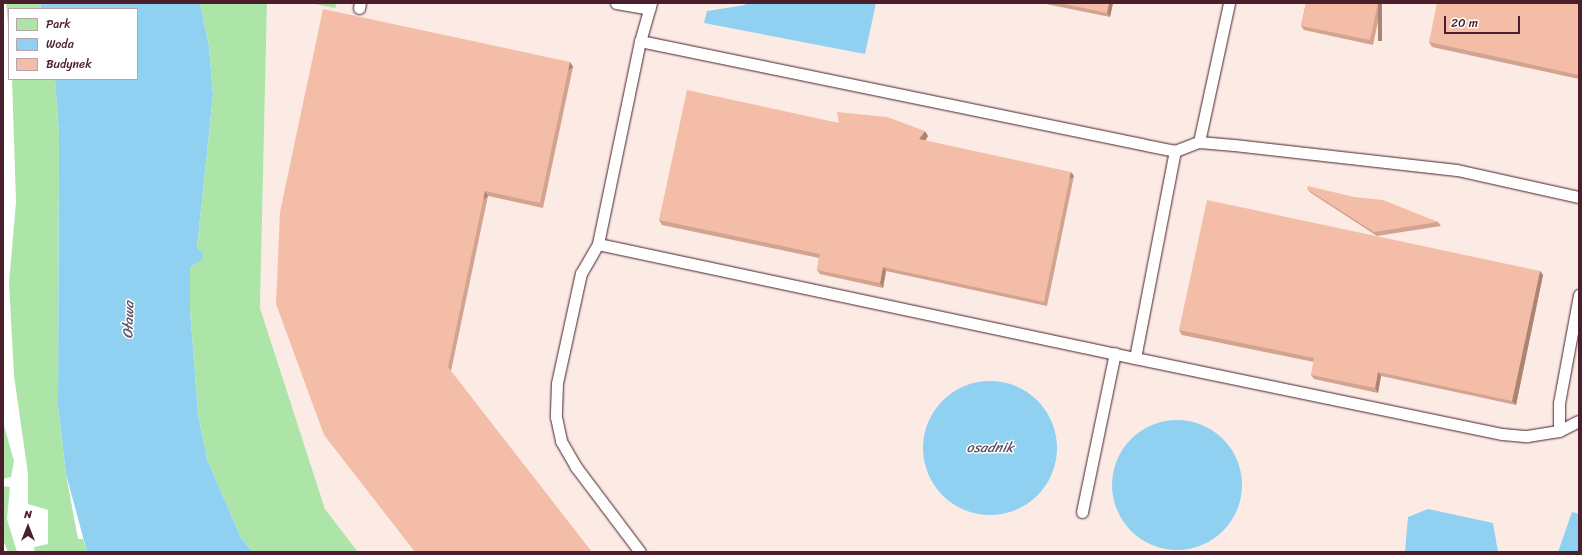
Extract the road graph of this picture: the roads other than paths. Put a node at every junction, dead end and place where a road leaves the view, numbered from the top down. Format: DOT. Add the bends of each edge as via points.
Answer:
graph roads {
  1 [pos="616,3"];
  2 [pos="1230,3"];
  3 [pos="650,6"];
  4 [pos="640,41"];
  5 [pos="1199,142"];
  6 [pos="1175,151"];
  7 [pos="1579,197"];
  8 [pos="598,244"];
  9 [pos="1579,295"];
  10 [pos="1115,353"];
  11 [pos="1134,358"];
  12 [pos="1579,420"];
  13 [pos="1559,431"];
  14 [pos="1082,512"];
  15 [pos="640,552"];
  1 -- 3 [label="lane"];
  2 -- 5 [label="lane"];
  3 -- 4 [label="lane"];
  4 -- 6 [label="lane"];
  4 -- 8 [label="lane"];
  5 -- 6 [label="lane"];
  5 -- 7 [label="lane" via="1457,170"];
  6 -- 11 [label="lane"];
  8 -- 10 [label="lane"];
  8 -- 15 [label="lane" via="581,273 557,383 556,417 561,441 576,467"];
  9 -- 13 [label="lane" via="1559,404"];
  10 -- 11 [label="lane"];
  10 -- 14 [label="lane"];
  11 -- 13 [label="lane" via="1502,434 1527,436"];
  12 -- 13 [label="lane"];
}
